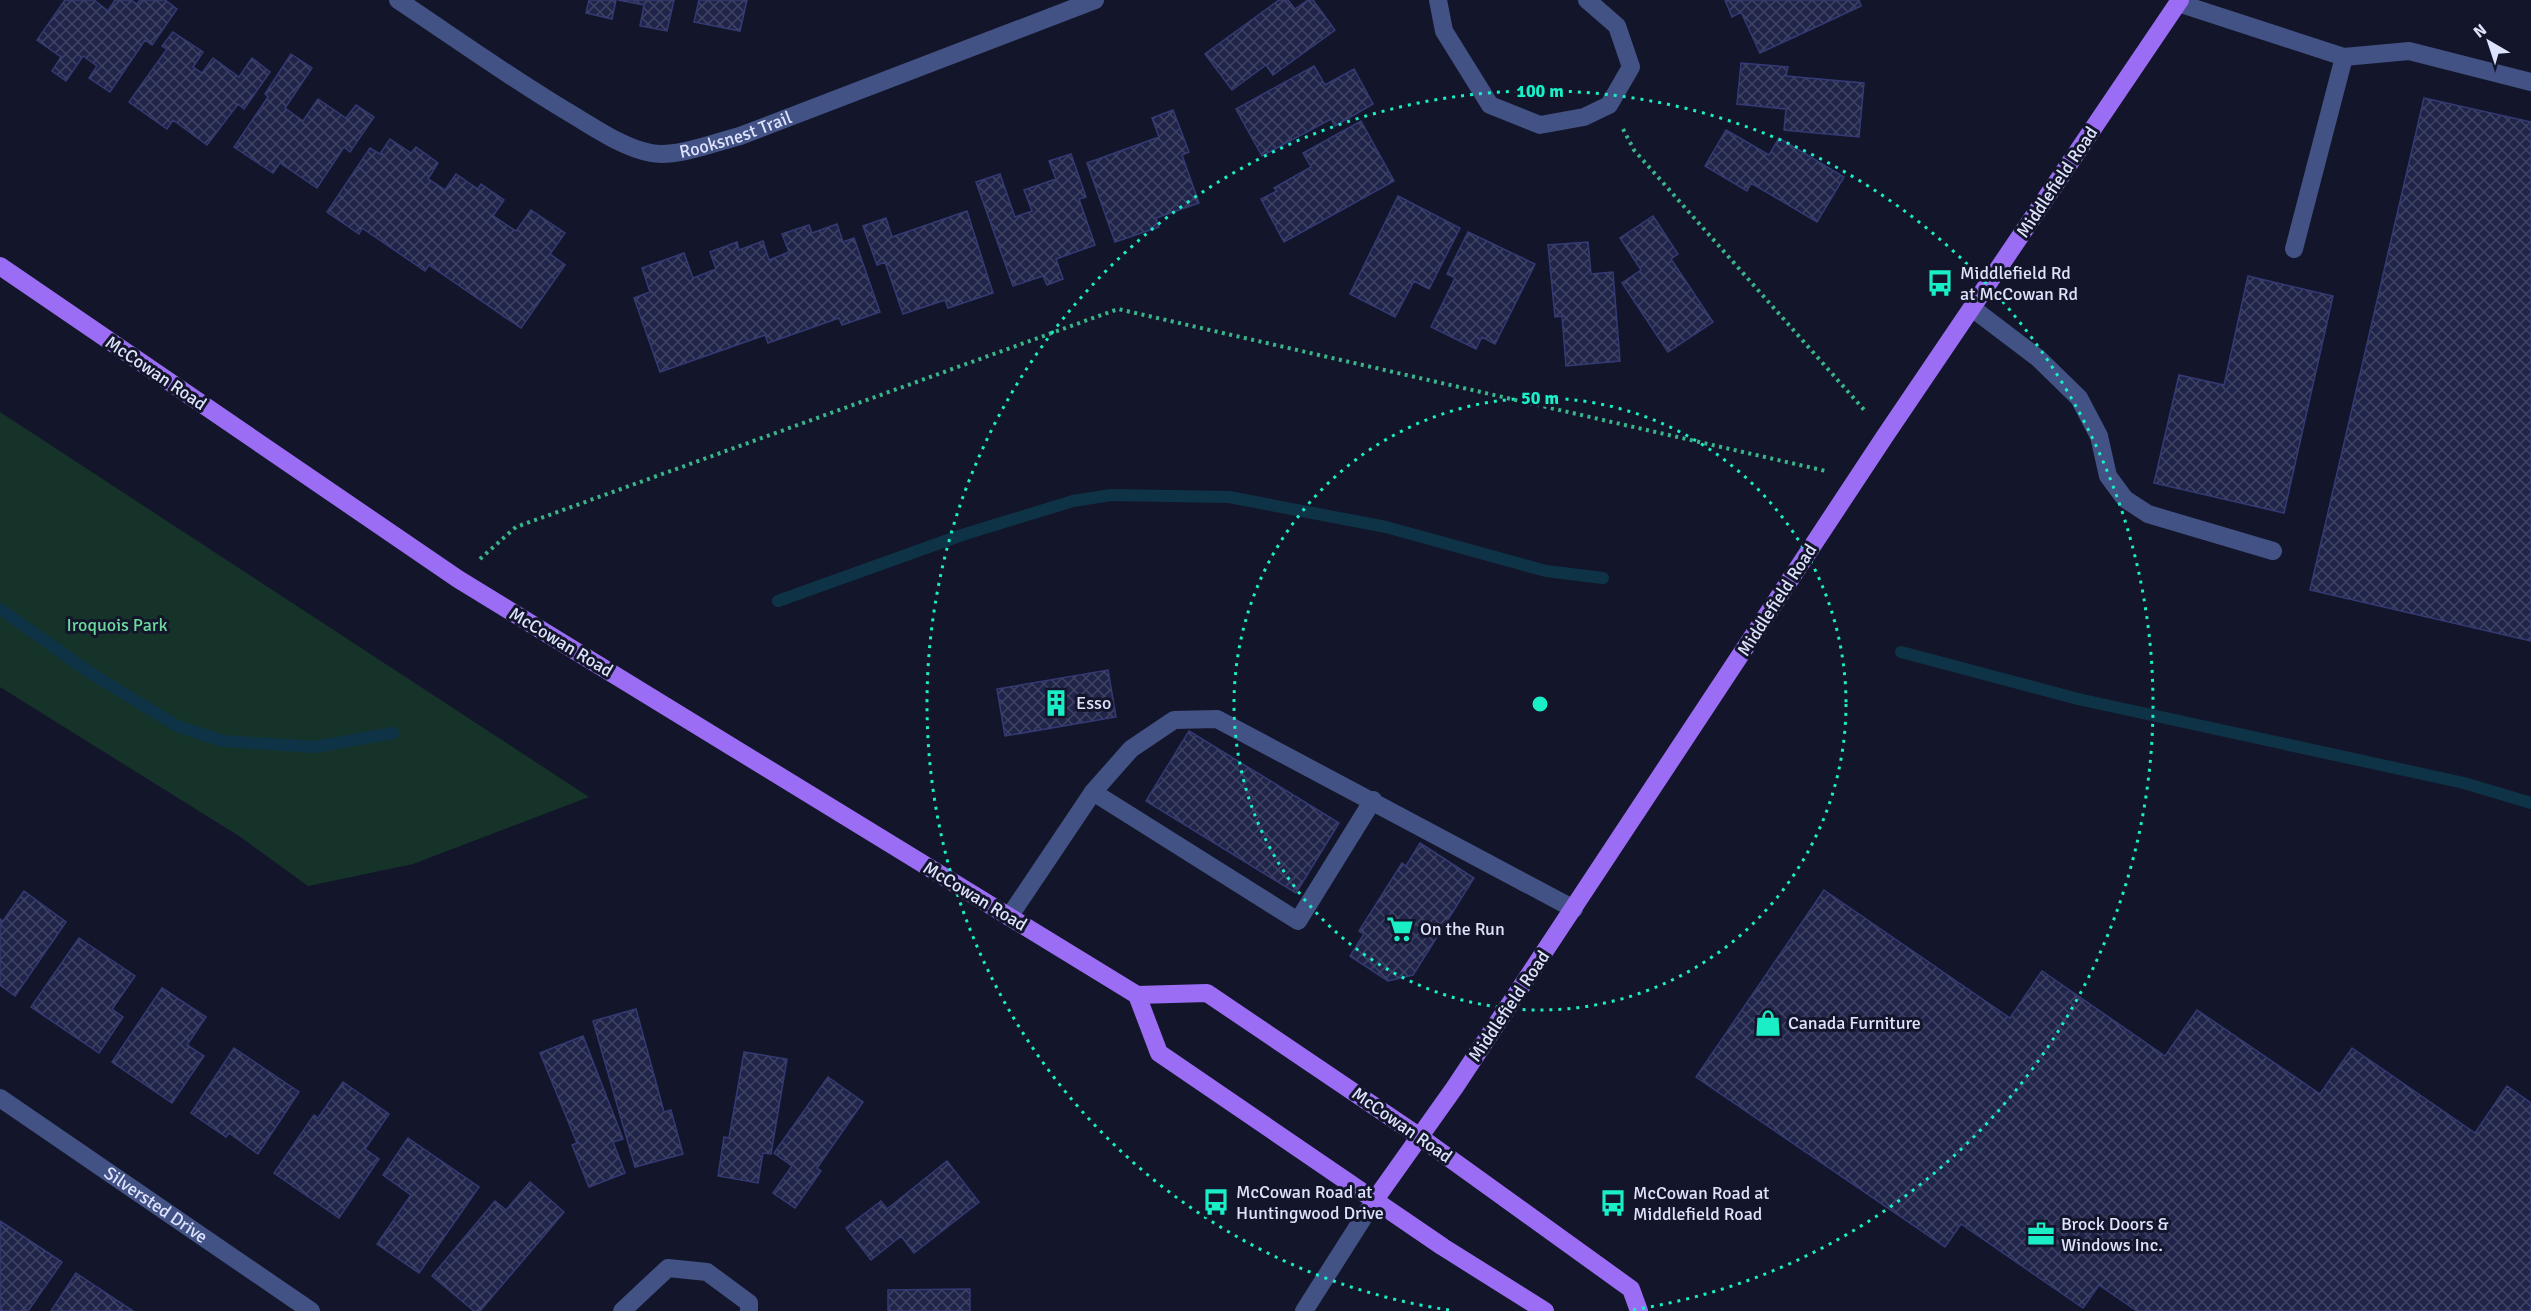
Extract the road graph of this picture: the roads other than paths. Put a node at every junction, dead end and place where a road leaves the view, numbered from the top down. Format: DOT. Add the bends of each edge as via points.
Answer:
graph roads {
  1 [pos="398,0"];
  2 [pos="1095,0"];
  3 [pos="1438,0"];
  4 [pos="1587,0"];
  5 [pos="2179,1"];
  6 [pos="2344,57"];
  7 [pos="2531,82"];
  8 [pos="2294,249"];
  9 [pos="0,266"];
  10 [pos="1972,308"];
  11 [pos="2273,551"];
  12 [pos="1093,792"];
  13 [pos="1373,800"];
  14 [pos="1574,909"];
  15 [pos="1009,917"];
  16 [pos="1137,995"];
  17 [pos="0,1098"];
  18 [pos="1420,1137"];
  19 [pos="1374,1201"];
  20 [pos="311,1311"];
  21 [pos="622,1311"];
  22 [pos="749,1311"];
  23 [pos="1305,1311"];
  24 [pos="1545,1311"];
  25 [pos="1640,1311"];
  1 -- 2 [label="street, Rooksnest Trail" via="552,103 609,137 654,154 740,136"];
  3 -- 4 [label="street" via="1444,31 1490,105 1540,125 1584,117 1609,105 1631,67 1617,26"];
  5 -- 6 [label="street"];
  5 -- 10 [label="main road, Middlefield Road"];
  6 -- 7 [label="street" via="2409,51"];
  6 -- 8 [label="street"];
  9 -- 15 [label="main road, McCowan Road" via="458,579"];
  10 -- 11 [label="street" via="2038,358 2079,398 2099,436 2108,476 2125,499 2148,514"];
  10 -- 14 [label="main road, Middlefield Road"];
  12 -- 13 [label="street" via="1131,749 1174,720 1217,719"];
  12 -- 13 [label="street" via="1298,921"];
  12 -- 15 [label="street"];
  13 -- 14 [label="street"];
  14 -- 18 [label="main road, Middlefield Road"];
  15 -- 16 [label="main road, McCowan Road"];
  16 -- 18 [label="main road, McCowan Road" via="1207,993"];
  16 -- 19 [label="main road" via="1159,1053"];
  17 -- 20 [label="street, Silversted Drive"];
  18 -- 19 [label="main road, Middlefield Road"];
  18 -- 25 [label="main road, McCowan Road" via="1631,1289"];
  19 -- 23 [label="street"];
  19 -- 24 [label="main road"];
  21 -- 22 [label="street" via="668,1268 707,1272 749,1303"];
}
